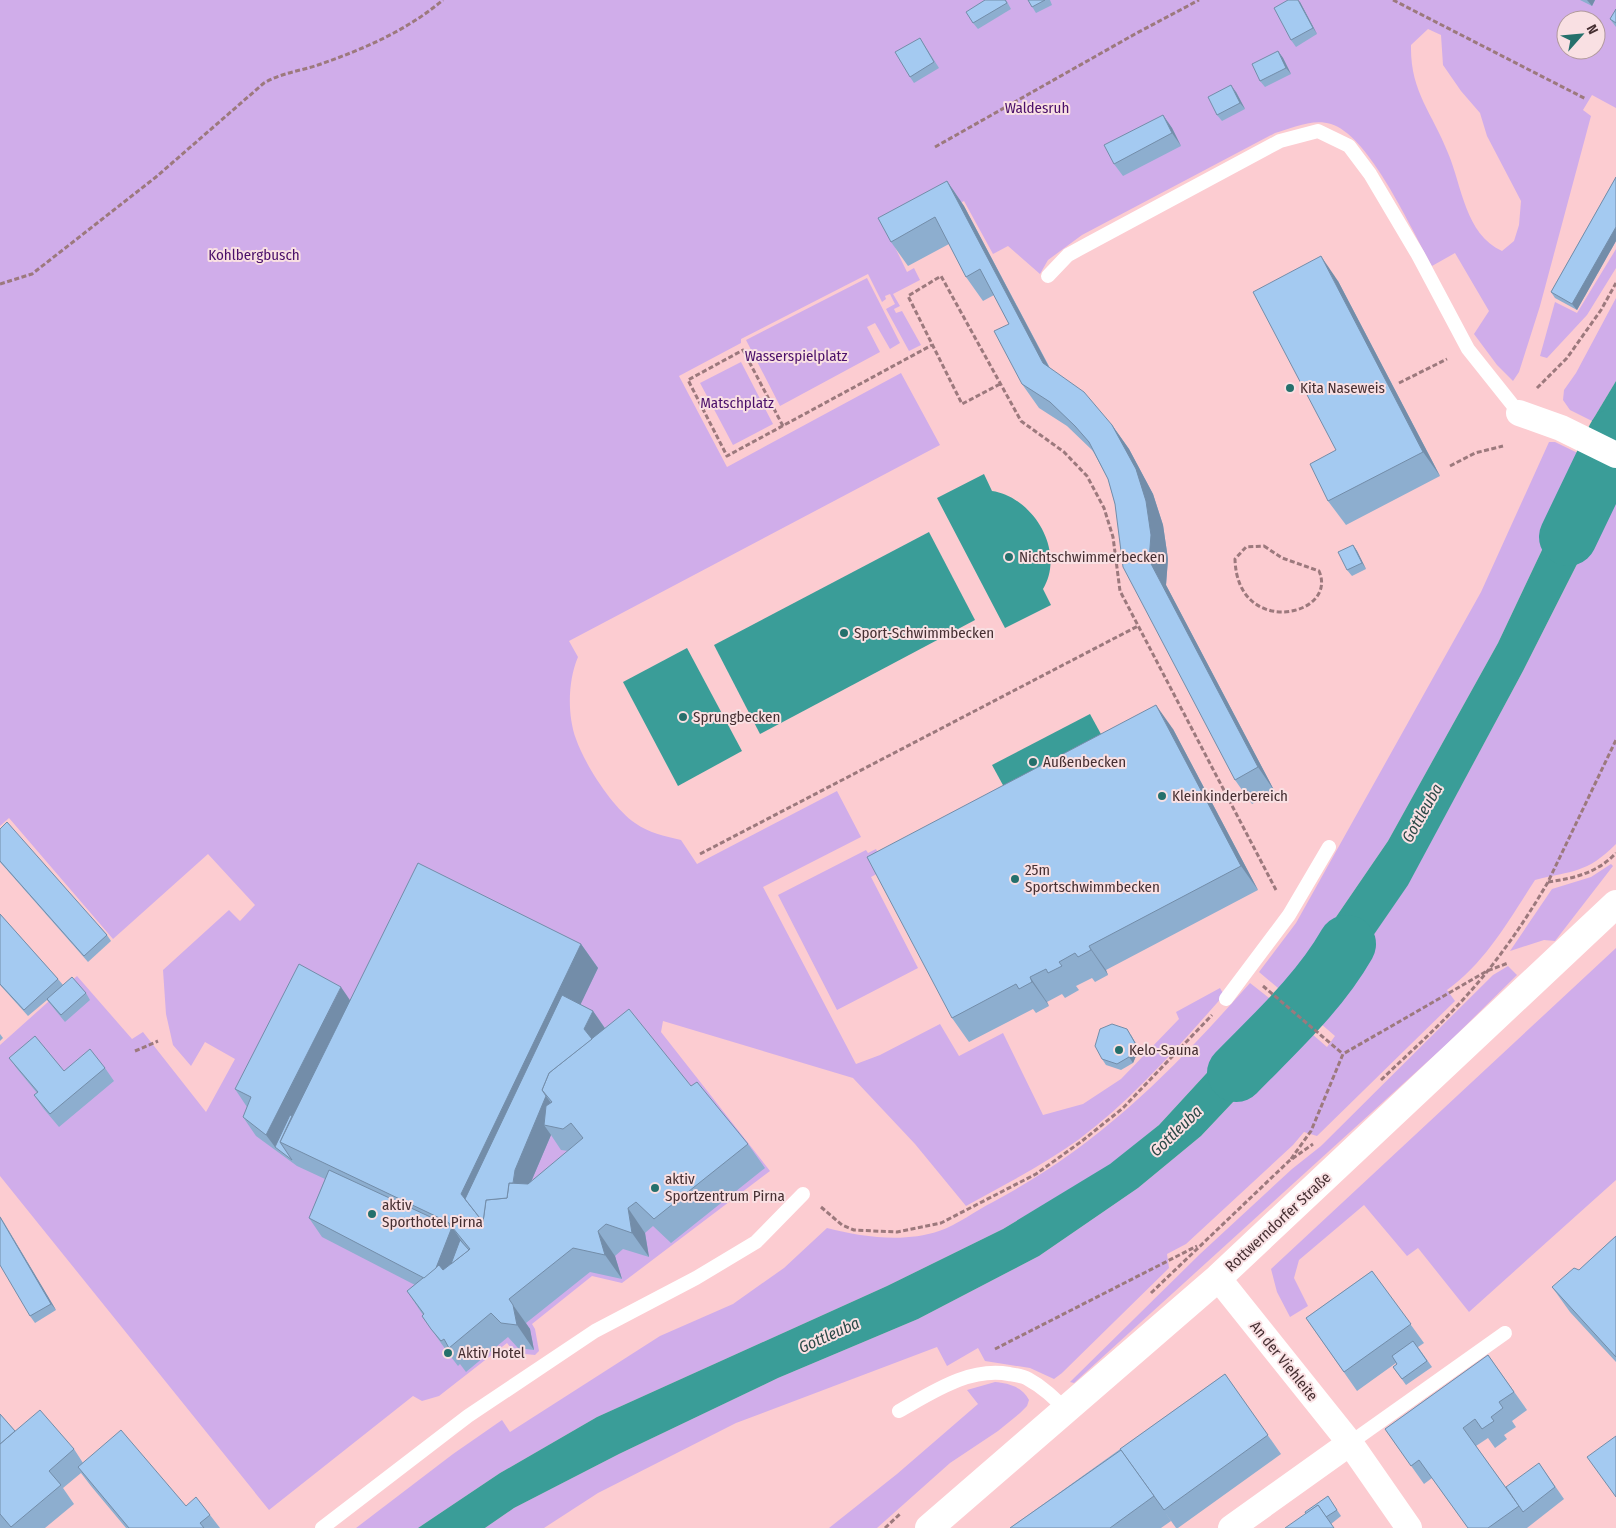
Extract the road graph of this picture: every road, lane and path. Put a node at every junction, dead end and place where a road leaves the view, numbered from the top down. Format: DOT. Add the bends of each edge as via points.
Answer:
graph roads {
  1 [pos="443,0"];
  2 [pos="1200,0"];
  3 [pos="1393,0"];
  4 [pos="1586,99"];
  5 [pos="935,147"];
  6 [pos="1048,276"];
  7 [pos="1616,283"];
  8 [pos="0,284"];
  9 [pos="932,345"];
  10 [pos="1468,349"];
  11 [pos="1399,383"];
  12 [pos="1000,384"];
  13 [pos="1519,413"];
  14 [pos="783,426"];
  15 [pos="1503,446"];
  16 [pos="1616,454"];
  17 [pos="1450,466"];
  18 [pos="1321,591"];
  19 [pos="1138,626"];
  20 [pos="1616,740"];
  21 [pos="1329,848"];
  22 [pos="1616,852"];
  23 [pos="700,854"];
  24 [pos="1548,882"];
  25 [pos="1616,904"];
  26 [pos="1289,915"];
  27 [pos="1487,971"];
  28 [pos="1261,984"];
  29 [pos="1226,999"];
  30 [pos="158,1041"];
  31 [pos="134,1051"];
  32 [pos="1342,1054"];
  33 [pos="1376,1085"];
  34 [pos="1321,1138"];
  35 [pos="1289,1161"];
  36 [pos="803,1194"];
  37 [pos="1218,1278"];
  38 [pos="1504,1333"];
  39 [pos="988,1352"];
  40 [pos="1066,1410"];
  41 [pos="899,1411"];
  42 [pos="1350,1444"];
  43 [pos="322,1528"];
  44 [pos="929,1528"];
  45 [pos="1231,1528"];
  46 [pos="1410,1528"];
  1 -- 8 [label="path" via="399,32 349,55 277,75 264,82 156,177 32,274"];
  2 -- 5 [label="path"];
  3 -- 4 [label="path"];
  6 -- 10 [label="lane" via="1068,255 1090,242 1280,141 1318,131 1349,146 1370,174"];
  7 -- 13 [label="path" via="1567,358 1538,386"];
  9 -- 12 [label="path" via="962,404"];
  9 -- 12 [label="path" via="908,296 942,276"];
  9 -- 14 [label="path"];
  10 -- 11 [label="path"];
  10 -- 13 [label="lane"];
  12 -- 19 [label="path" via="1021,421 1064,452 1088,476 1104,508 1113,537 1120,591"];
  13 -- 16 [label="street" via="1561,428"];
  14 -- 14 [label="path" via="728,456 688,380 743,350"];
  15 -- 17 [label="path" via="1474,453"];
  18 -- 18 [label="path" via="1323,579 1320,571 1282,558 1264,546 1246,547 1235,559 1235,577 1243,591 1264,609 1279,614 1291,612 1307,605"];
  19 -- 23 [label="path"];
  19 -- 26 [label="path"];
  20 -- 24 [label="path"];
  21 -- 26 [label="lane"];
  22 -- 24 [label="path" via="1592,872"];
  24 -- 27 [label="path"];
  25 -- 37 [label="main road, Rottwerndorfer Straße"];
  26 -- 29 [label="lane"];
  27 -- 32 [label="path"];
  27 -- 33 [label="path" via="1459,1004"];
  28 -- 32 [label="path"];
  29 -- 36 [label="path" via="1124,1108 1036,1174 940,1223 897,1232 854,1230 842,1225"];
  30 -- 31 [label="path"];
  32 -- 35 [label="path" via="1311,1131"];
  34 -- 35 [label="path"];
  35 -- 39 [label="path" via="1200,1245"];
  36 -- 43 [label="lane" via="756,1242 587,1336 468,1416"];
  37 -- 40 [label="main road, Rottwerndorfer Straße"];
  37 -- 42 [label="street, An der Viehleite"];
  38 -- 42 [label="lane"];
  40 -- 41 [label="lane" via="1026,1377 999,1372 983,1373 955,1382"];
  40 -- 44 [label="main road, Rottwerndorfer Straße"];
  42 -- 45 [label="street"];
  42 -- 46 [label="street, An der Viehleite"];
}
